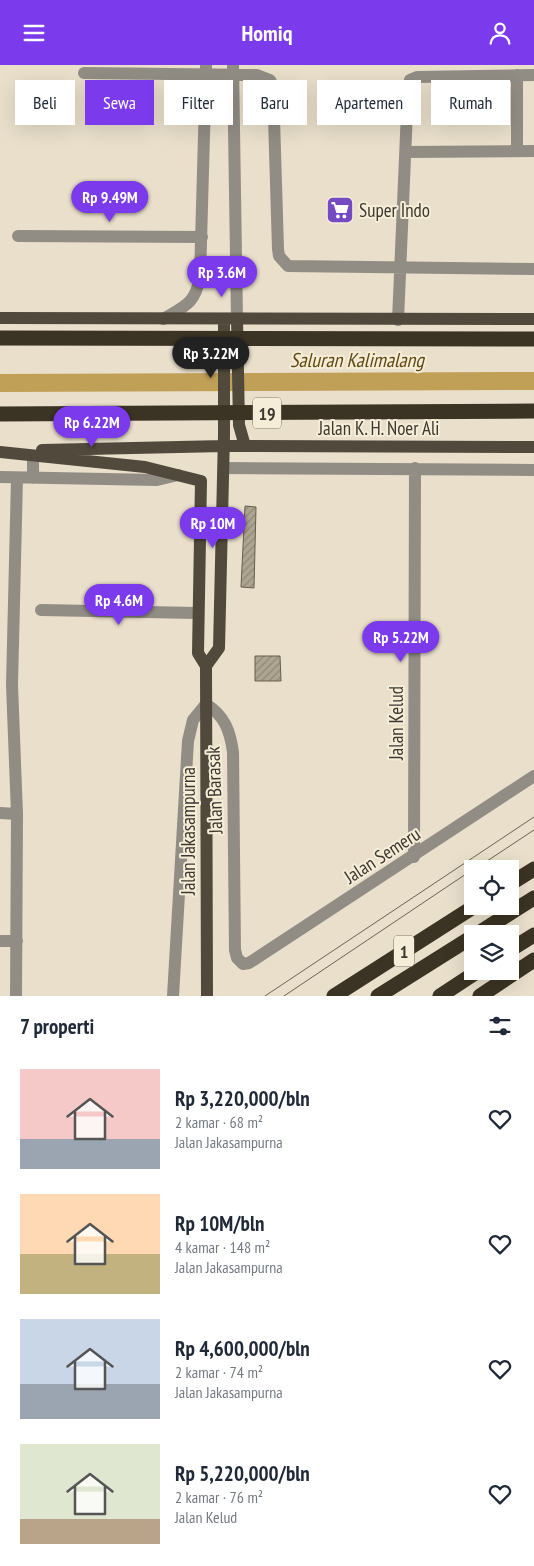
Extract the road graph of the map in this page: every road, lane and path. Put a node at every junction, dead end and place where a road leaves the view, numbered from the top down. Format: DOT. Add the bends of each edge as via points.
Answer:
graph roads {
  1 [pos="206,70"];
  2 [pos="233,70"];
  3 [pos="84,73"];
  4 [pos="517,75"];
  5 [pos="534,75"];
  6 [pos="517,151"];
  7 [pos="534,151"];
  8 [pos="406,152"];
  9 [pos="18,236"];
  10 [pos="202,237"];
  11 [pos="534,269"];
  12 [pos="399,273"];
  13 [pos="0,318"];
  14 [pos="163,319"];
  15 [pos="231,319"];
  16 [pos="534,319"];
  17 [pos="398,320"];
  18 [pos="0,338"];
  19 [pos="534,339"];
  20 [pos="231,350"];
  21 [pos="534,411"];
  22 [pos="0,414"];
  23 [pos="224,446"];
  24 [pos="245,446"];
  25 [pos="534,447"];
  26 [pos="0,452"];
  27 [pos="33,456"];
  28 [pos="224,468"];
  29 [pos="416,468"];
  30 [pos="534,470"];
  31 [pos="178,475"];
  32 [pos="0,477"];
  33 [pos="17,477"];
  34 [pos="33,477"];
  35 [pos="41,610"];
  36 [pos="197,613"];
  37 [pos="206,666"];
  38 [pos="6,685"];
  39 [pos="206,704"];
  40 [pos="534,777"];
  41 [pos="0,813"];
  42 [pos="17,814"];
  43 [pos="414,857"];
  44 [pos="534,869"];
  45 [pos="519,878"];
  46 [pos="534,898"];
  47 [pos="464,913"];
  48 [pos="491,925"];
  49 [pos="534,935"];
  50 [pos="0,941"];
  51 [pos="17,941"];
  52 [pos="464,942"];
  53 [pos="519,945"];
  54 [pos="534,960"];
  55 [pos="249,963"];
  56 [pos="464,980"];
  57 [pos="16,996"];
  58 [pos="173,996"];
  59 [pos="207,996"];
  60 [pos="334,996"];
  61 [pos="378,996"];
  62 [pos="440,996"];
  63 [pos="480,996"];
  1 -- 2 [label="street"];
  1 -- 3 [label="street"];
  1 -- 10 [label="street"];
  2 -- 12 [label="street" via="270,80 273,86 278,249 283,262 295,267"];
  2 -- 15 [label="street"];
  4 -- 5 [label="street"];
  4 -- 6 [label="street"];
  4 -- 8 [label="street" via="414,78 408,88"];
  6 -- 7 [label="street"];
  6 -- 8 [label="street"];
  8 -- 12 [label="street"];
  9 -- 10 [label="street"];
  10 -- 14 [label="street" via="197,293 190,304"];
  11 -- 12 [label="street"];
  12 -- 17 [label="street"];
  13 -- 14 [label="main road"];
  14 -- 15 [label="main road"];
  15 -- 17 [label="main road"];
  15 -- 20 [label="main road"];
  16 -- 17 [label="main road"];
  18 -- 19 [label="highway, bridge"];
  20 -- 23 [label="main road"];
  20 -- 24 [label="main road" via="239,425"];
  21 -- 22 [label="highway, 19, bridge"];
  23 -- 24 [label="main road, Jalan K. H. Noer Ali"];
  23 -- 26 [label="main road, Jalan K. H. Noer Ali"];
  23 -- 28 [label="main road"];
  24 -- 25 [label="main road, Jalan K. H. Noer Ali"];
  26 -- 27 [label="main road, Jalan Jakasampurna"];
  27 -- 31 [label="main road, Jalan Jakasampurna" via="145,467"];
  27 -- 34 [label="street"];
  28 -- 29 [label="street"];
  28 -- 37 [label="main road" via="219,648"];
  29 -- 30 [label="street"];
  29 -- 43 [label="street, Jalan Kelud"];
  31 -- 34 [label="street" via="157,480"];
  31 -- 36 [label="main road, Jalan Jakasampurna" via="201,481"];
  32 -- 33 [label="street"];
  33 -- 34 [label="street"];
  33 -- 38 [label="street"];
  35 -- 36 [label="street"];
  36 -- 37 [label="main road, Jalan Jakasampurna" via="198,653"];
  37 -- 39 [label="main road, Jalan Jakasampurna"];
  38 -- 42 [label="street"];
  39 -- 55 [label="street, Jalan Barasak" via="222,717 232,744 235,950 239,961"];
  39 -- 58 [label="street, Jalan Barasak" via="193,720 188,741"];
  39 -- 59 [label="main road, Jalan Jakasampurna"];
  40 -- 43 [label="street, Jalan Semeru"];
  41 -- 42 [label="street"];
  42 -- 51 [label="street"];
  43 -- 55 [label="street, Jalan Semeru"];
  44 -- 45 [label="highway"];
  46 -- 48 [label="highway"];
  47 -- 60 [label="highway, 1"];
  49 -- 53 [label="highway"];
  50 -- 51 [label="street"];
  51 -- 57 [label="street"];
  52 -- 61 [label="highway, 1"];
  54 -- 63 [label="highway"];
  56 -- 62 [label="highway"];
}
